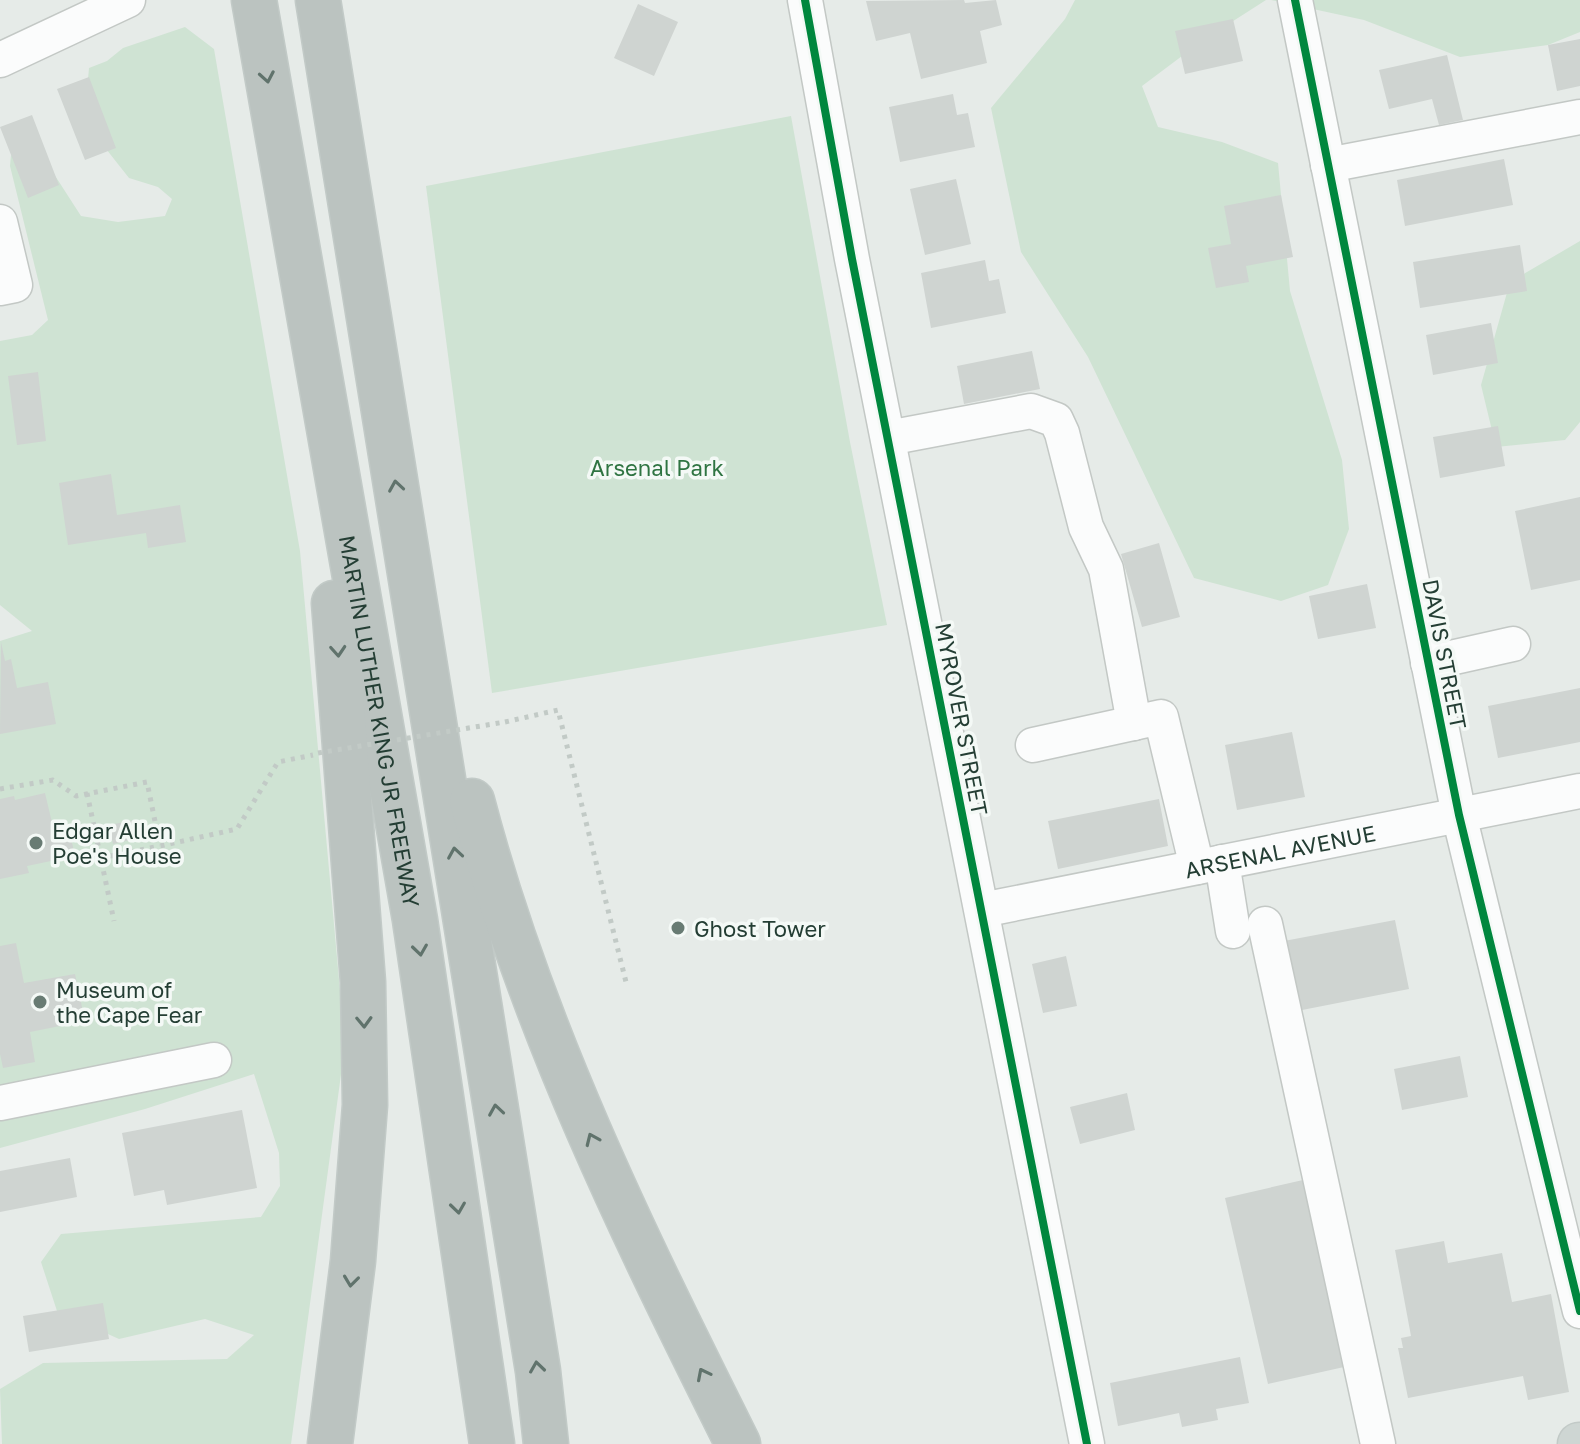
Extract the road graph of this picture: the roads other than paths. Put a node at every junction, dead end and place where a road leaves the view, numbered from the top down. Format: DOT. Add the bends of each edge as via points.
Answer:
graph roads {
  1 [pos="128,0"];
  2 [pos="254,0"];
  3 [pos="318,0"];
  4 [pos="805,0"];
  5 [pos="1295,0"];
  6 [pos="0,60"];
  7 [pos="1580,117"];
  8 [pos="1328,165"];
  9 [pos="0,222"];
  10 [pos="0,288"];
  11 [pos="314,350"];
  12 [pos="888,438"];
  13 [pos="406,546"];
  14 [pos="1513,644"];
  15 [pos="1428,663"];
  16 [pos="1134,723"];
  17 [pos="1033,745"];
  18 [pos="1580,791"];
  19 [pos="1459,815"];
  20 [pos="1209,865"];
  21 [pos="982,910"];
  22 [pos="214,1060"];
  23 [pos="0,1103"];
  24 [pos="1580,1311"];
  25 [pos="330,1444"];
  26 [pos="492,1444"];
  27 [pos="546,1444"];
  28 [pos="738,1444"];
  29 [pos="1087,1444"];
  30 [pos="1378,1444"];
  1 -- 6 [label="street"];
  2 -- 11 [label="highway, MARTIN LUTHER KING JR FREEWAY, one-way"];
  13 -- 3 [label="highway, one-way"];
  4 -- 12 [label="street, MYROVER STREET"];
  5 -- 8 [label="street, DAVIS STREET"];
  7 -- 8 [label="street"];
  8 -- 15 [label="street, DAVIS STREET"];
  9 -- 10 [label="street" via="15,285"];
  11 -- 25 [label="highway, one-way" via="365,1041 353,1261"];
  11 -- 26 [label="highway, MARTIN LUTHER KING JR FREEWAY, one-way" via="415,920"];
  12 -- 16 [label="street" via="1031,411 1056,420 1086,527 1106,569"];
  12 -- 21 [label="street, MYROVER STREET"];
  27 -- 13 [label="highway, one-way"];
  28 -- 13 [label="highway, one-way" via="635,1239 531,993 487,858"];
  14 -- 15 [label="street"];
  15 -- 19 [label="street, DAVIS STREET"];
  16 -- 17 [label="street"];
  16 -- 20 [label="street" via="1161,717"];
  18 -- 19 [label="street, ARSENAL AVENUE"];
  19 -- 20 [label="street, ARSENAL AVENUE"];
  19 -- 24 [label="street, DAVIS STREET"];
  20 -- 21 [label="street, ARSENAL AVENUE"];
  20 -- 30 [label="street" via="1249,927"];
  21 -- 29 [label="street, MYROVER STREET"];
  22 -- 23 [label="street"];
}
